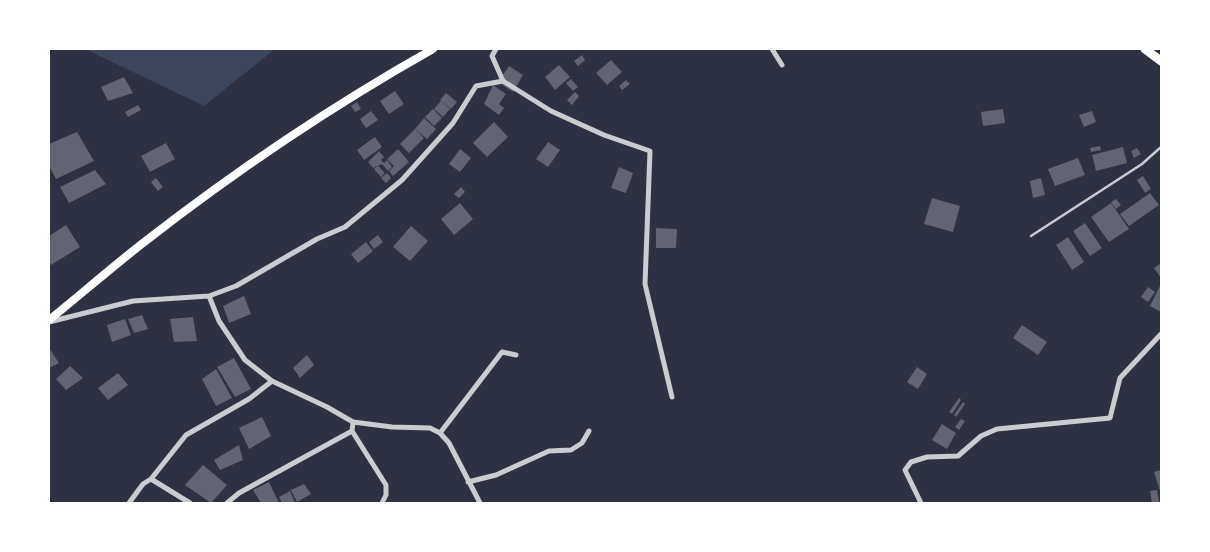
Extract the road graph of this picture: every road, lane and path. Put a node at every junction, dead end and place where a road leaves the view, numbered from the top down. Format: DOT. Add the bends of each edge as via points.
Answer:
graph roads {
  1 [pos="433,49"];
  2 [pos="496,49"];
  3 [pos="772,49"];
  4 [pos="1145,49"];
  5 [pos="1153,49"];
  6 [pos="1160,60"];
  7 [pos="782,65"];
  8 [pos="503,80"];
  9 [pos="1161,147"];
  10 [pos="1031,236"];
  11 [pos="208,296"];
  12 [pos="49,321"];
  13 [pos="1161,334"];
  14 [pos="516,355"];
  15 [pos="272,381"];
  16 [pos="672,397"];
  17 [pos="353,422"];
  18 [pos="589,430"];
  19 [pos="352,431"];
  20 [pos="440,433"];
  21 [pos="151,479"];
  22 [pos="468,482"];
  23 [pos="129,503"];
  24 [pos="190,503"];
  25 [pos="227,503"];
  26 [pos="382,503"];
  27 [pos="480,503"];
  28 [pos="921,503"];
  1 -- 12 [label="main road" via="330,111 242,170 143,243"];
  2 -- 8 [label="street" via="492,56"];
  3 -- 7 [label="street"];
  4 -- 6 [label="highway"];
  5 -- 6 [label="highway"];
  8 -- 11 [label="street" via="476,86 453,123 402,180 345,226 236,286"];
  8 -- 16 [label="street" via="574,123 650,151 646,284"];
  9 -- 10 [label="lane" via="1142,164"];
  11 -- 12 [label="street" via="133,301"];
  11 -- 15 [label="street" via="245,360"];
  13 -- 28 [label="street" via="1120,378 1110,418 997,430 981,436 958,456 927,457 911,462 905,470"];
  14 -- 20 [label="street" via="502,352"];
  15 -- 17 [label="street" via="327,406"];
  15 -- 21 [label="street" via="250,399 186,435"];
  17 -- 19 [label="street"];
  17 -- 20 [label="street" via="430,428"];
  18 -- 22 [label="street" via="582,443 572,450 549,451 496,475"];
  19 -- 25 [label="street" via="239,493"];
  19 -- 26 [label="street" via="386,485"];
  20 -- 22 [label="street" via="449,443"];
  21 -- 23 [label="street" via="143,484"];
  21 -- 24 [label="street"];
  22 -- 27 [label="street"];
}
